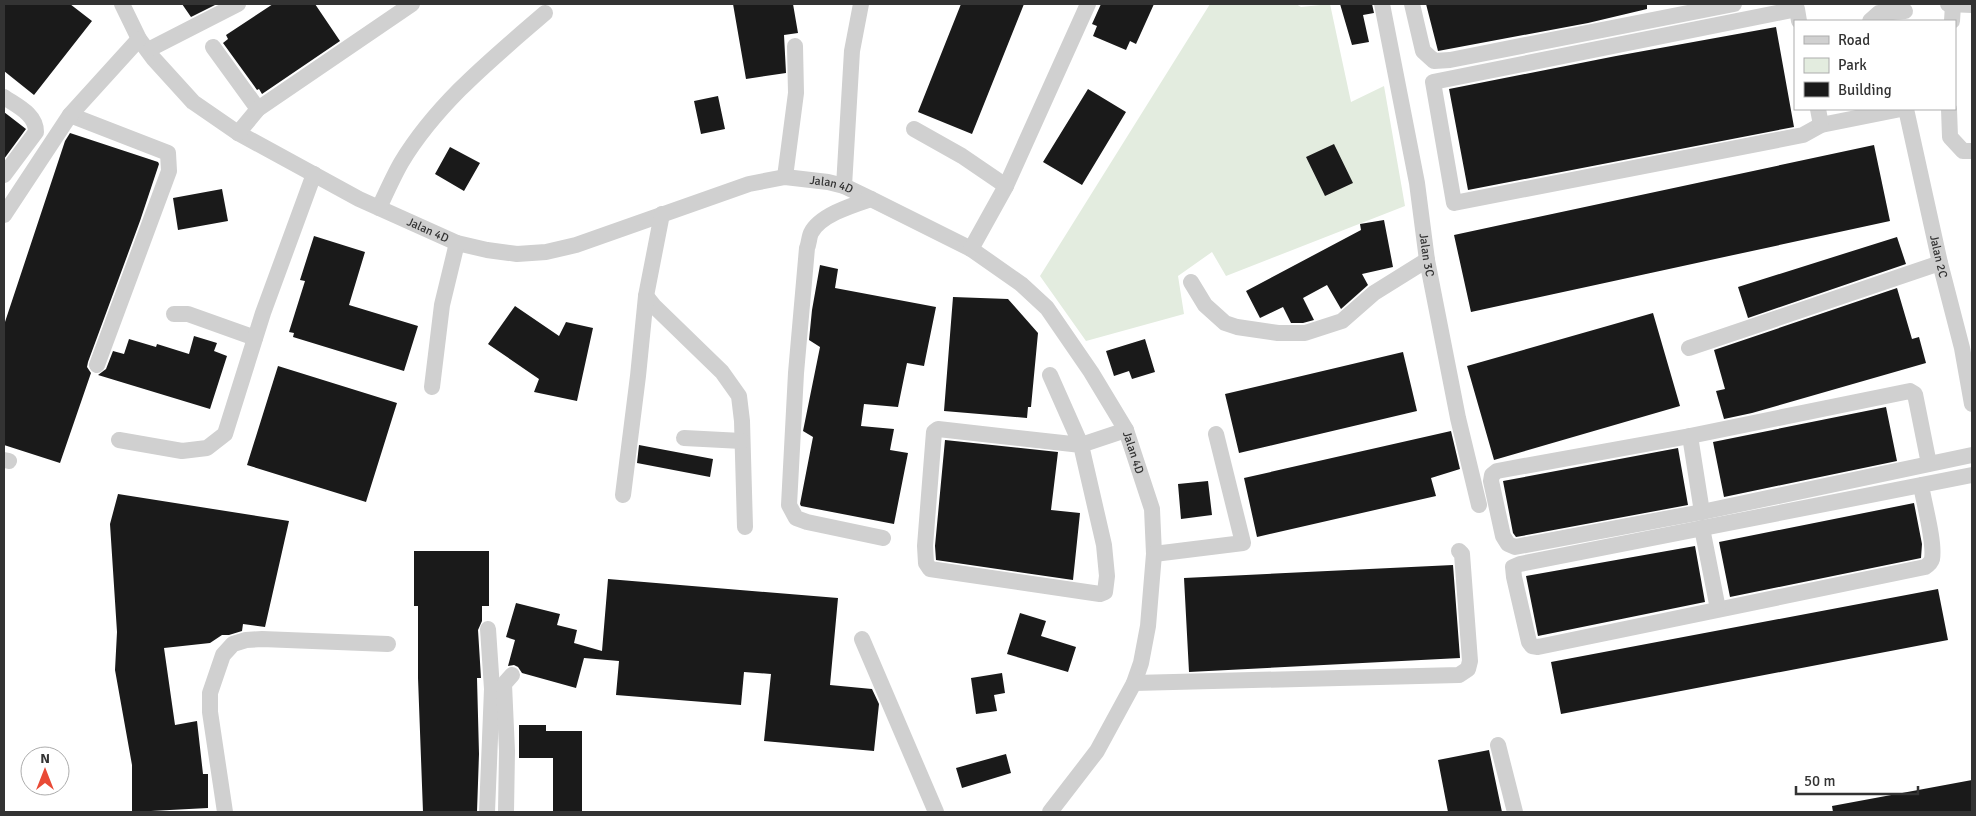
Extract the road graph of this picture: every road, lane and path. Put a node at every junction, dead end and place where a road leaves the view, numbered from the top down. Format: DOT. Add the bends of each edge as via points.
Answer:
graph roads {
  1 [pos="122,4"];
  2 [pos="238,4"];
  3 [pos="412,4"];
  4 [pos="861,4"];
  5 [pos="1088,4"];
  6 [pos="1382,4"];
  7 [pos="1412,4"];
  8 [pos="1734,4"];
  9 [pos="1951,4"];
  10 [pos="1972,5"];
  11 [pos="1660,11"];
  12 [pos="1905,12"];
  13 [pos="545,13"];
  14 [pos="1799,20"];
  15 [pos="1871,20"];
  16 [pos="1952,20"];
  17 [pos="144,44"];
  18 [pos="795,46"];
  19 [pos="213,47"];
  20 [pos="4,97"];
  21 [pos="258,109"];
  22 [pos="1818,110"];
  23 [pos="1893,110"];
  24 [pos="1897,110"];
  25 [pos="1949,110"];
  26 [pos="70,115"];
  27 [pos="1821,126"];
  28 [pos="914,129"];
  29 [pos="238,133"];
  30 [pos="1972,151"];
  31 [pos="314,174"];
  32 [pos="4,176"];
  33 [pos="785,177"];
  34 [pos="844,186"];
  35 [pos="1006,186"];
  36 [pos="870,199"];
  37 [pos="379,208"];
  38 [pos="662,214"];
  39 [pos="4,215"];
  40 [pos="457,243"];
  41 [pos="971,249"];
  42 [pos="1426,260"];
  43 [pos="1940,263"];
  44 [pos="1192,282"];
  45 [pos="646,296"];
  46 [pos="174,314"];
  47 [pos="255,338"];
  48 [pos="1967,346"];
  49 [pos="1690,348"];
  50 [pos="97,365"];
  51 [pos="1050,374"];
  52 [pos="432,387"];
  53 [pos="1972,404"];
  54 [pos="1126,430"];
  55 [pos="1216,434"];
  56 [pos="1690,436"];
  57 [pos="684,438"];
  58 [pos="119,440"];
  59 [pos="742,441"];
  60 [pos="1081,445"];
  61 [pos="1972,455"];
  62 [pos="1930,464"];
  63 [pos="1972,475"];
  64 [pos="1921,485"];
  65 [pos="623,495"];
  66 [pos="1479,505"];
  67 [pos="1702,520"];
  68 [pos="745,526"];
  69 [pos="883,538"];
  70 [pos="1459,551"];
  71 [pos="1154,554"];
  72 [pos="1718,610"];
  73 [pos="488,629"];
  74 [pos="862,639"];
  75 [pos="388,644"];
  76 [pos="512,674"];
  77 [pos="1134,683"];
  78 [pos="1498,745"];
  79 [pos="225,812"];
  80 [pos="487,812"];
  81 [pos="506,812"];
  82 [pos="936,812"];
  83 [pos="1050,812"];
  84 [pos="1515,812"];
  1 -- 17 [label="street, Jalan 4D"];
  2 -- 17 [label="street"];
  3 -- 21 [label="street"];
  4 -- 34 [label="street" via="852,52"];
  5 -- 35 [label="street"];
  6 -- 42 [label="street, Jalan 3C" via="1417,183"];
  7 -- 11 [label="street" via="1423,52 1434,61"];
  8 -- 11 [label="street"];
  9 -- 10 [label="street"];
  9 -- 16 [label="street"];
  12 -- 15 [label="street" via="1879,13"];
  13 -- 37 [label="street" via="477,72 428,126 401,163"];
  14 -- 27 [label="street" via="1797,10 1433,82 1454,203 1803,135"];
  17 -- 26 [label="street"];
  17 -- 29 [label="street, Jalan 4D" via="193,102"];
  18 -- 33 [label="street" via="796,94"];
  19 -- 21 [label="street"];
  20 -- 32 [label="street" via="31,116 36,124 36,132"];
  21 -- 29 [label="street"];
  22 -- 27 [label="street"];
  23 -- 27 [label="street"];
  24 -- 43 [label="street, Jalan 2C"];
  25 -- 30 [label="street" via="1950,137 1963,151"];
  26 -- 39 [label="street"];
  26 -- 50 [label="street" via="168,153 169,171"];
  28 -- 35 [label="street"];
  29 -- 31 [label="street, Jalan 4D"];
  31 -- 37 [label="street, Jalan 4D"];
  31 -- 47 [label="street"];
  33 -- 34 [label="street, Jalan 4D"];
  33 -- 38 [label="street, Jalan 4D" via="749,184"];
  34 -- 36 [label="street, Jalan 4D"];
  35 -- 41 [label="street"];
  36 -- 41 [label="street, Jalan 4D"];
  36 -- 69 [label="street" via="841,210 818,224 811,233 807,248 789,505 796,518 806,522"];
  37 -- 40 [label="street, Jalan 4D"];
  38 -- 40 [label="street, Jalan 4D" via="576,245 546,252 517,254"];
  38 -- 45 [label="street"];
  40 -- 52 [label="street" via="442,305"];
  41 -- 54 [label="street, Jalan 4D" via="1021,284 1046,308 1091,372"];
  42 -- 44 [label="street" via="1374,294 1342,321 1305,333 1269,332 1225,323 1205,305"];
  42 -- 66 [label="street, Jalan 3C"];
  43 -- 48 [label="street, Jalan 2C"];
  43 -- 49 [label="street"];
  45 -- 59 [label="street" via="722,372 739,396"];
  45 -- 65 [label="street"];
  46 -- 47 [label="street" via="188,314"];
  47 -- 58 [label="street" via="226,434 214,444 182,452"];
  48 -- 53 [label="street, Jalan 2C"];
  51 -- 60 [label="street"];
  54 -- 60 [label="street"];
  54 -- 71 [label="street, Jalan 4D" via="1152,510"];
  55 -- 71 [label="street" via="1243,543"];
  56 -- 62 [label="street" via="1910,391 1915,394"];
  56 -- 67 [label="street"];
  56 -- 67 [label="street" via="1497,471 1491,481 1503,536 1514,547"];
  57 -- 59 [label="street"];
  59 -- 68 [label="street"];
  60 -- 60 [label="street" via="1104,545 1107,576 1104,592 1100,594 930,569 926,563 925,546 934,432 938,429"];
  61 -- 62 [label="street"];
  62 -- 67 [label="street"];
  63 -- 64 [label="street"];
  64 -- 67 [label="street"];
  64 -- 72 [label="street" via="1932,559 1924,568"];
  67 -- 72 [label="street"];
  67 -- 72 [label="street" via="1520,564 1514,568 1514,577 1529,642 1538,647"];
  70 -- 77 [label="street" via="1462,554 1470,661 1468,669 1459,675"];
  71 -- 77 [label="street, Jalan 4D" via="1148,626"];
  73 -- 80 [label="street" via="492,689"];
  74 -- 82 [label="street"];
  75 -- 79 [label="street" via="262,639 232,644 223,655 210,694"];
  76 -- 81 [label="street" via="504,684"];
  77 -- 83 [label="street, Jalan 4D" via="1097,752"];
  78 -- 84 [label="street"];
}
